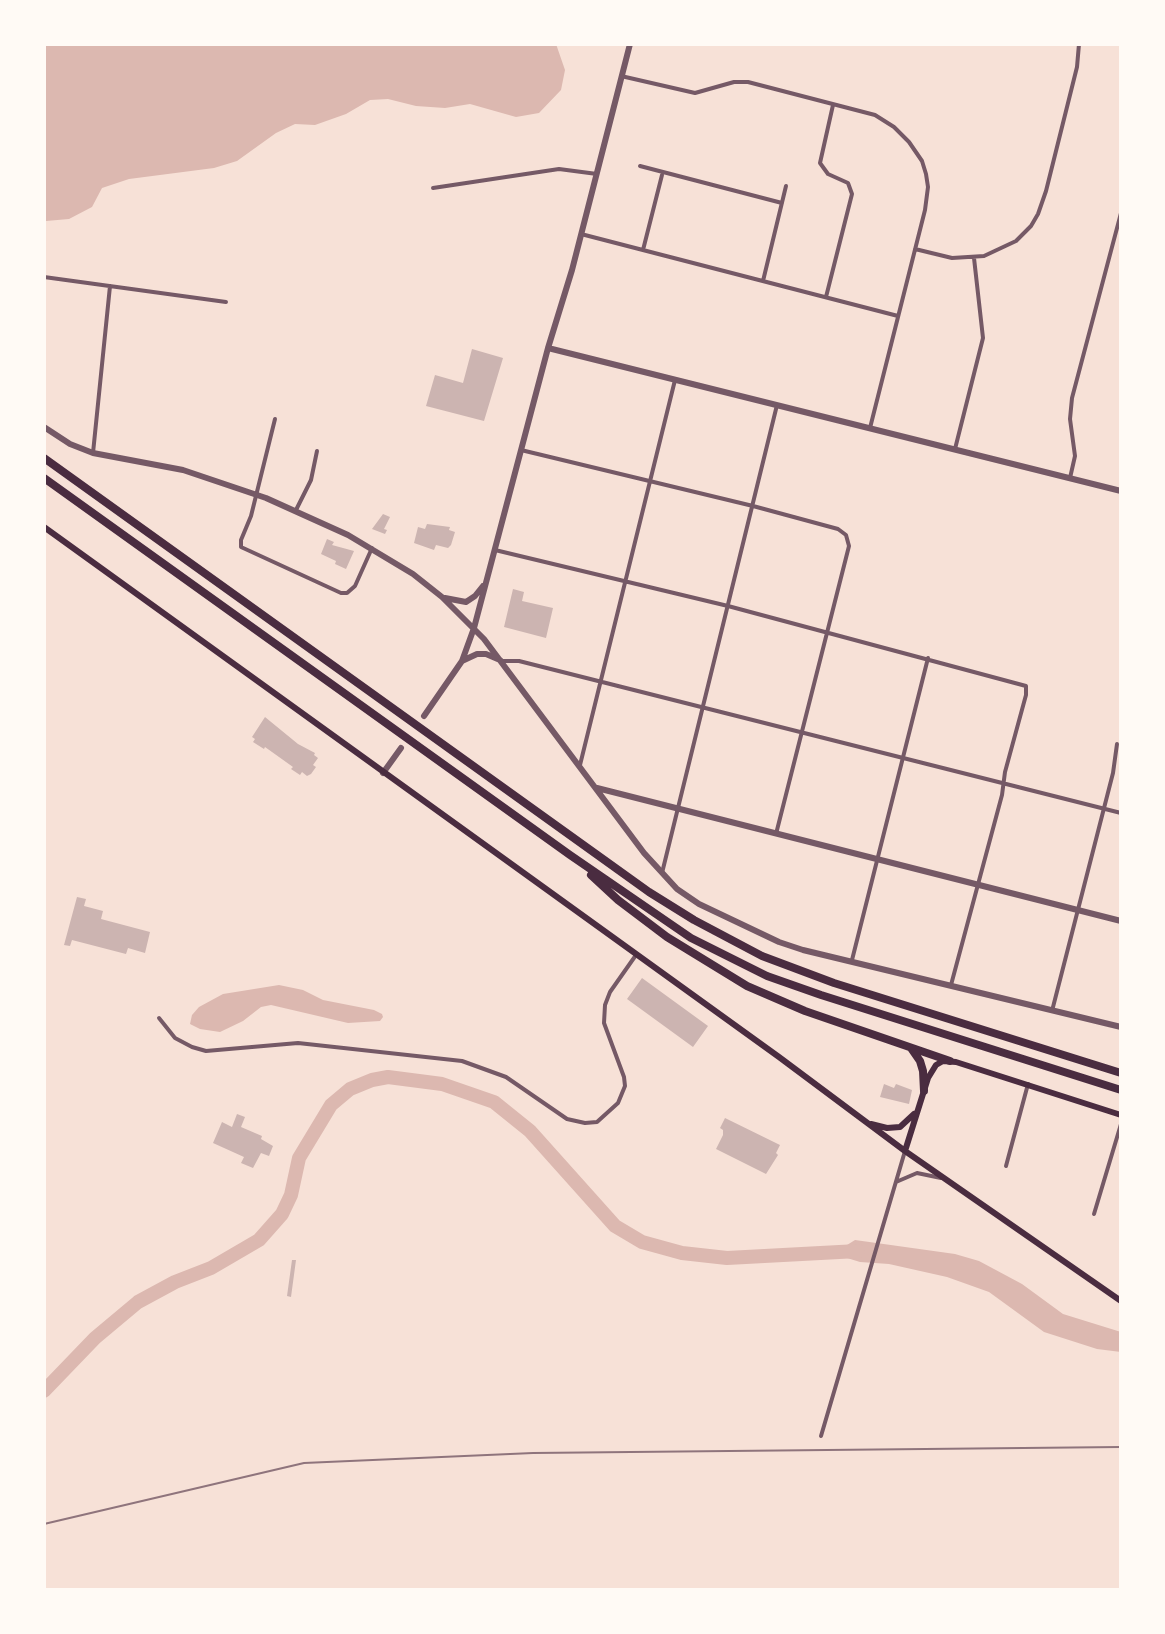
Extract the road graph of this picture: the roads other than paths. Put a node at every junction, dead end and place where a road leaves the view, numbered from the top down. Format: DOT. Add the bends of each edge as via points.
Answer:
graph roads {
  1 [pos="630,44"];
  2 [pos="1079,44"];
  3 [pos="621,76"];
  4 [pos="833,105"];
  5 [pos="640,166"];
  6 [pos="597,174"];
  7 [pos="662,174"];
  8 [pos="786,186"];
  9 [pos="433,188"];
  10 [pos="782,203"];
  11 [pos="1121,213"];
  12 [pos="581,234"];
  13 [pos="915,249"];
  14 [pos="643,250"];
  15 [pos="974,258"];
  16 [pos="44,277"];
  17 [pos="763,281"];
  18 [pos="110,286"];
  19 [pos="826,297"];
  20 [pos="226,302"];
  21 [pos="898,316"];
  22 [pos="548,348"];
  23 [pos="675,380"];
  24 [pos="777,404"];
  25 [pos="275,419"];
  26 [pos="44,427"];
  27 [pos="870,428"];
  28 [pos="955,449"];
  29 [pos="521,450"];
  30 [pos="317,451"];
  31 [pos="93,453"];
  32 [pos="45,459"];
  33 [pos="44,478"];
  34 [pos="1070,478"];
  35 [pos="650,481"];
  36 [pos="1121,491"];
  37 [pos="256,495"];
  38 [pos="753,506"];
  39 [pos="296,510"];
  40 [pos="44,527"];
  41 [pos="372,548"];
  42 [pos="494,550"];
  43 [pos="626,582"];
  44 [pos="485,583"];
  45 [pos="442,597"];
  46 [pos="728,606"];
  47 [pos="474,628"];
  48 [pos="826,632"];
  49 [pos="928,658"];
  50 [pos="462,661"];
  51 [pos="503,661"];
  52 [pos="600,683"];
  53 [pos="702,709"];
  54 [pos="424,716"];
  55 [pos="800,733"];
  56 [pos="1117,744"];
  57 [pos="401,748"];
  58 [pos="903,759"];
  59 [pos="580,765"];
  60 [pos="383,773"];
  61 [pos="1004,784"];
  62 [pos="596,788"];
  63 [pos="678,809"];
  64 [pos="1104,809"];
  65 [pos="1121,813"];
  66 [pos="776,834"];
  67 [pos="570,855"];
  68 [pos="877,860"];
  69 [pos="662,873"];
  70 [pos="978,884"];
  71 [pos="1078,910"];
  72 [pos="1121,921"];
  73 [pos="636,955"];
  74 [pos="852,960"];
  75 [pos="951,985"];
  76 [pos="1052,1011"];
  77 [pos="159,1018"];
  78 [pos="1121,1027"];
  79 [pos="903,1043"];
  80 [pos="950,1061"];
  81 [pos="1121,1072"];
  82 [pos="1028,1084"];
  83 [pos="1121,1090"];
  84 [pos="924,1091"];
  85 [pos="920,1104"];
  86 [pos="1121,1115"];
  87 [pos="866,1122"];
  88 [pos="1121,1124"];
  89 [pos="905,1151"];
  90 [pos="1006,1166"];
  91 [pos="943,1178"];
  92 [pos="894,1184"];
  93 [pos="1094,1214"];
  94 [pos="1121,1301"];
  95 [pos="821,1436"];
  1 -- 3 [label="street"];
  2 -- 15 [label="street" via="1038,214 1016,241"];
  3 -- 4 [label="street" via="695,93 748,82"];
  3 -- 6 [label="street"];
  4 -- 13 [label="street" via="875,115 894,127 922,161 928,187"];
  4 -- 19 [label="street" via="820,163 828,174 848,183 852,194"];
  5 -- 7 [label="street"];
  6 -- 9 [label="street" via="559,169"];
  6 -- 12 [label="street"];
  7 -- 10 [label="street"];
  7 -- 14 [label="street"];
  8 -- 10 [label="street"];
  10 -- 17 [label="street"];
  11 -- 34 [label="street" via="1072,398 1075,447"];
  12 -- 14 [label="street"];
  12 -- 22 [label="street"];
  13 -- 15 [label="street"];
  13 -- 21 [label="street"];
  14 -- 17 [label="street"];
  15 -- 28 [label="street" via="983,338"];
  16 -- 18 [label="street"];
  17 -- 19 [label="street"];
  18 -- 20 [label="street"];
  18 -- 31 [label="street"];
  19 -- 21 [label="street"];
  21 -- 27 [label="street"];
  22 -- 23 [label="street"];
  22 -- 29 [label="street"];
  23 -- 24 [label="street"];
  23 -- 35 [label="street"];
  24 -- 27 [label="street"];
  24 -- 38 [label="street"];
  25 -- 37 [label="street"];
  26 -- 31 [label="street"];
  27 -- 28 [label="street"];
  28 -- 34 [label="street"];
  29 -- 35 [label="street"];
  29 -- 42 [label="street"];
  30 -- 39 [label="street" via="311,480"];
  31 -- 37 [label="street" via="183,470"];
  32 -- 81 [label="highway" via="649,892 739,945 834,983"];
  33 -- 67 [label="highway"];
  34 -- 36 [label="street"];
  35 -- 38 [label="street"];
  35 -- 43 [label="street"];
  37 -- 39 [label="street"];
  37 -- 41 [label="street" via="241,547 347,593"];
  38 -- 46 [label="street"];
  38 -- 48 [label="street" via="846,535 849,546"];
  39 -- 41 [label="street"];
  40 -- 60 [label="main road"];
  41 -- 45 [label="street"];
  42 -- 43 [label="street"];
  42 -- 44 [label="street"];
  43 -- 46 [label="street"];
  43 -- 52 [label="street"];
  44 -- 45 [label="street" via="466,602"];
  44 -- 47 [label="street"];
  45 -- 47 [label="street"];
  46 -- 48 [label="street"];
  46 -- 53 [label="street"];
  47 -- 50 [label="street"];
  47 -- 51 [label="street"];
  48 -- 49 [label="street"];
  48 -- 55 [label="street"];
  49 -- 58 [label="street"];
  49 -- 61 [label="street" via="1026,686"];
  50 -- 51 [label="street" via="477,654"];
  50 -- 54 [label="street"];
  51 -- 52 [label="street"];
  51 -- 59 [label="street"];
  52 -- 53 [label="street"];
  52 -- 59 [label="street"];
  53 -- 55 [label="street"];
  53 -- 63 [label="street"];
  55 -- 58 [label="street"];
  55 -- 66 [label="street"];
  56 -- 64 [label="street"];
  57 -- 60 [label="street"];
  58 -- 61 [label="street"];
  58 -- 68 [label="street"];
  59 -- 62 [label="street"];
  60 -- 73 [label="main road"];
  61 -- 64 [label="street"];
  61 -- 70 [label="street"];
  62 -- 63 [label="street"];
  62 -- 69 [label="street"];
  63 -- 66 [label="street"];
  63 -- 69 [label="street"];
  64 -- 65 [label="street"];
  64 -- 71 [label="street"];
  66 -- 68 [label="street"];
  67 -- 79 [label="highway" via="618,900 728,975 795,1007"];
  67 -- 83 [label="highway" via="691,938 767,976"];
  68 -- 70 [label="street"];
  68 -- 74 [label="street"];
  69 -- 74 [label="street" via="677,889 726,918 803,950"];
  70 -- 71 [label="street"];
  70 -- 75 [label="street"];
  71 -- 72 [label="street"];
  71 -- 76 [label="street"];
  73 -- 77 [label="street" via="605,1005 604,1023 625,1086 618,1103 597,1122 567,1119 506,1077 462,1061 298,1043 206,1051 175,1038"];
  73 -- 87 [label="main road"];
  74 -- 75 [label="street"];
  75 -- 76 [label="street"];
  76 -- 78 [label="street"];
  79 -- 80 [label="highway"];
  79 -- 84 [label="highway" via="920,1061"];
  80 -- 82 [label="main road"];
  80 -- 84 [label="main road" via="936,1065"];
  82 -- 86 [label="main road"];
  82 -- 90 [label="street"];
  84 -- 85 [label="main road"];
  85 -- 87 [label="main road" via="900,1127"];
  85 -- 89 [label="main road"];
  87 -- 89 [label="main road"];
  88 -- 93 [label="street"];
  89 -- 91 [label="main road"];
  89 -- 92 [label="street"];
  91 -- 92 [label="street" via="917,1173"];
  91 -- 94 [label="main road"];
  92 -- 95 [label="street"];
}
